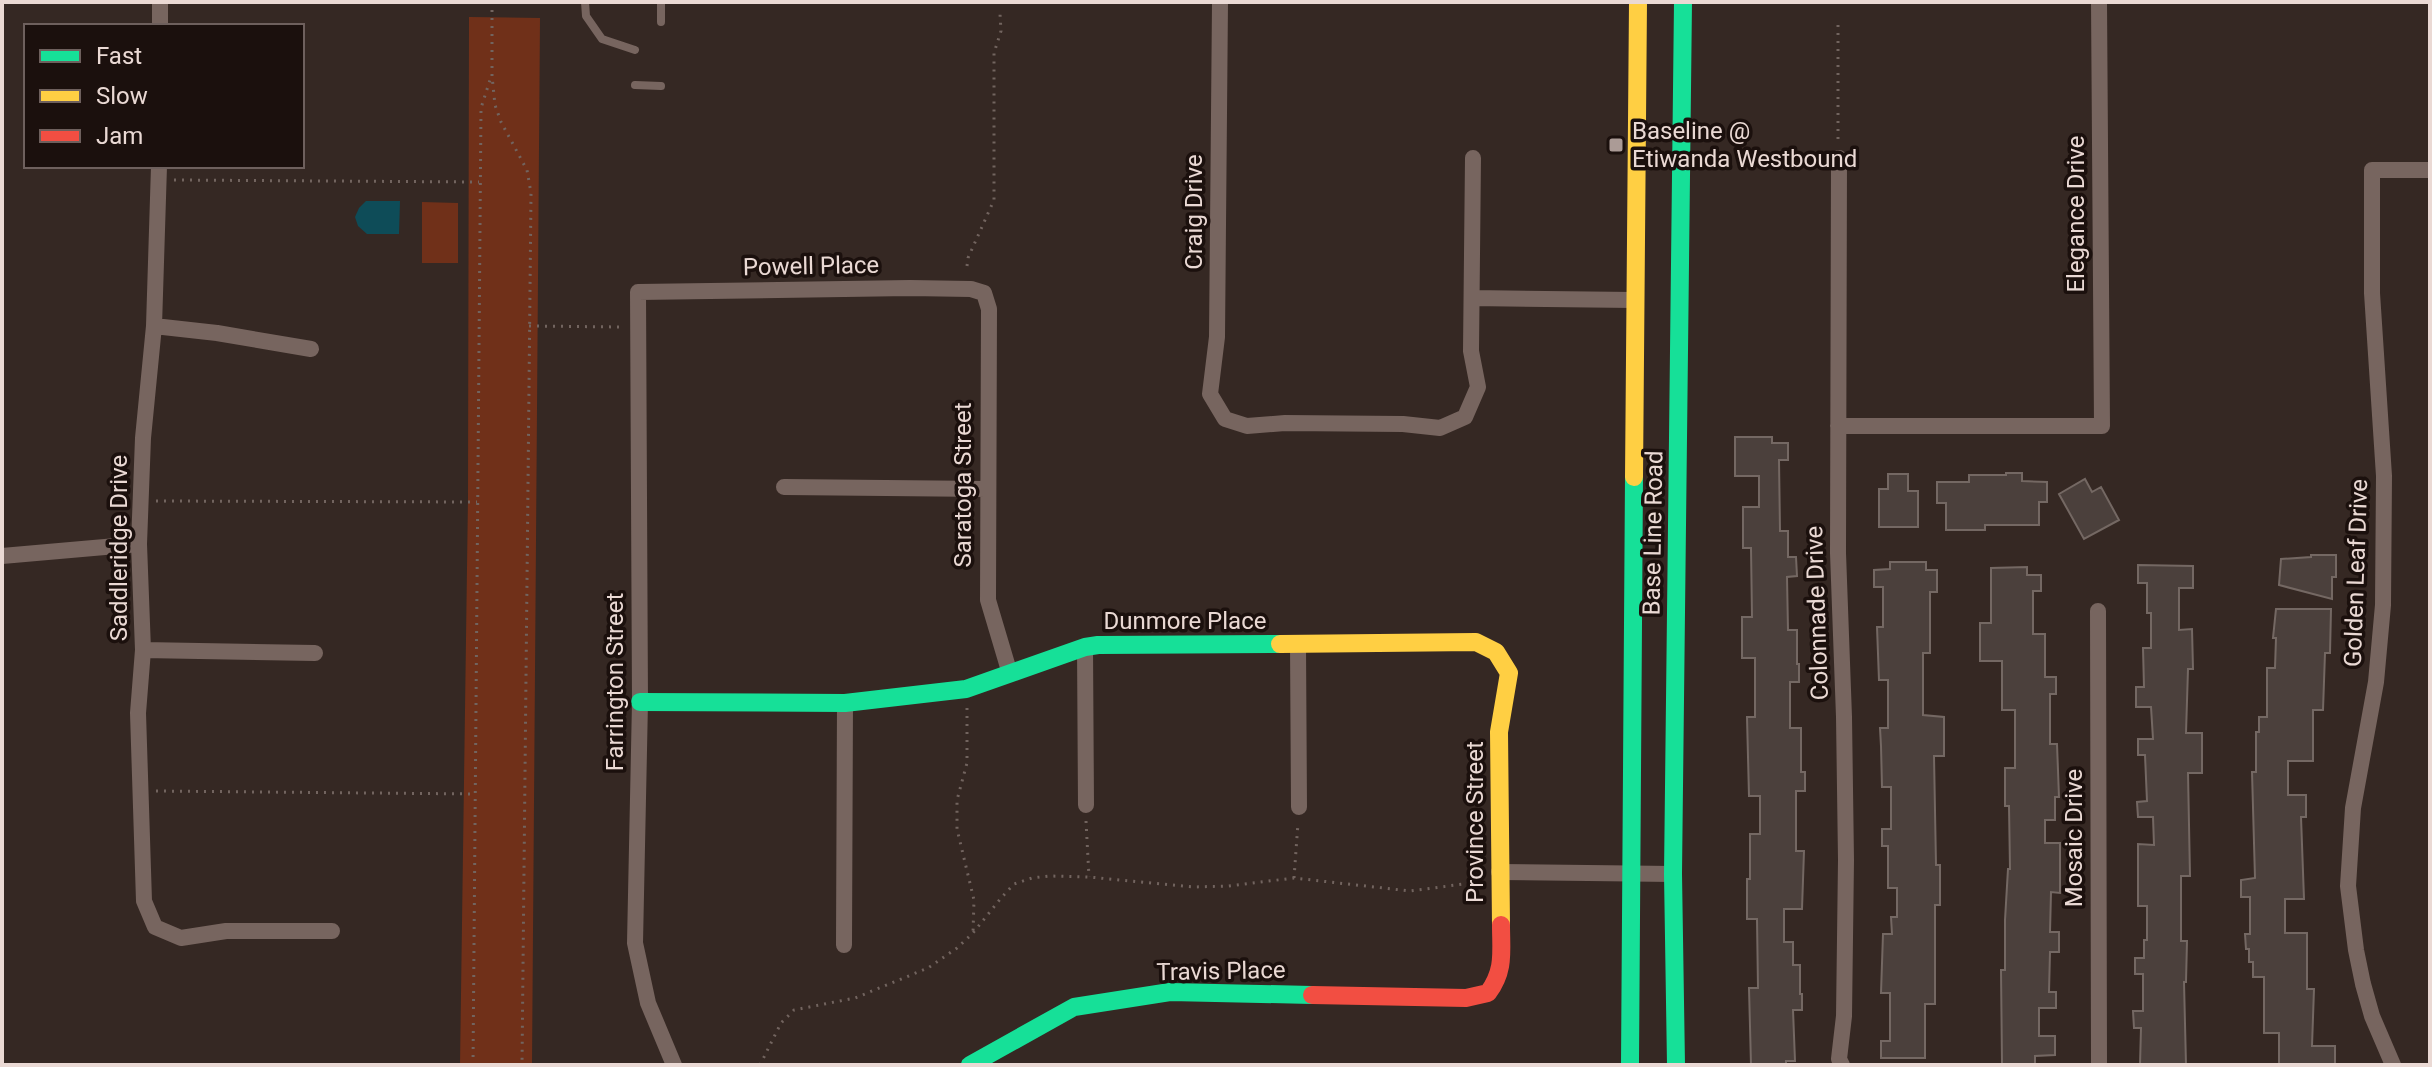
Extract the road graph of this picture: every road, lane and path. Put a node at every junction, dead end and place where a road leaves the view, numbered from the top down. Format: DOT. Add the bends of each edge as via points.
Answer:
graph roads {
  1 [pos="160,2"];
  2 [pos="492,2"];
  3 [pos="585,2"];
  4 [pos="661,2"];
  5 [pos="1220,2"];
  6 [pos="1638,2"];
  7 [pos="1683,2"];
  8 [pos="2099,2"];
  9 [pos="1000,14"];
  10 [pos="661,22"];
  11 [pos="160,24"];
  12 [pos="1838,25"];
  13 [pos="635,50"];
  14 [pos="492,76"];
  15 [pos="635,85"];
  16 [pos="661,86"];
  17 [pos="1473,158"];
  18 [pos="1839,158"];
  19 [pos="2430,170"];
  20 [pos="158,173"];
  21 [pos="480,182"];
  22 [pos="967,266"];
  23 [pos="638,292"];
  24 [pos="984,293"];
  25 [pos="1472,298"];
  26 [pos="1634,300"];
  27 [pos="154,326"];
  28 [pos="529,326"];
  29 [pos="638,327"];
  30 [pos="311,349"];
  31 [pos="1838,426"];
  32 [pos="784,487"];
  33 [pos="987,489"];
  34 [pos="140,501"];
  35 [pos="478,502"];
  36 [pos="139,544"];
  37 [pos="2,556"];
  38 [pos="2098,611"];
  39 [pos="1298,645"];
  40 [pos="1085,647"];
  41 [pos="143,650"];
  42 [pos="1496,652"];
  43 [pos="315,653"];
  44 [pos="1010,674"];
  45 [pos="966,689"];
  46 [pos="640,702"];
  47 [pos="845,703"];
  48 [pos="140,791"];
  49 [pos="476,794"];
  50 [pos="1086,805"];
  51 [pos="1299,807"];
  52 [pos="1634,872"];
  53 [pos="1673,874"];
  54 [pos="1089,877"];
  55 [pos="1491,877"];
  56 [pos="1294,878"];
  57 [pos="332,931"];
  58 [pos="973,933"];
  59 [pos="844,945"];
  60 [pos="1488,993"];
  61 [pos="473,1065"];
  62 [pos="522,1065"];
  63 [pos="674,1065"];
  64 [pos="760,1065"];
  65 [pos="970,1065"];
  66 [pos="1630,1065"];
  67 [pos="1676,1065"];
  68 [pos="1842,1065"];
  69 [pos="2099,1065"];
  70 [pos="2393,1065"];
  1 -- 11 [label="street"];
  2 -- 14 [label="path"];
  3 -- 13 [label="lane" via="586,16 602,39"];
  4 -- 10 [label="lane"];
  5 -- 25 [label="street, Craig Drive" via="1217,337 1210,394 1225,419 1247,426 1440,428 1465,417 1478,387 1471,351"];
  6 -- 26 [label="main road, Base Line Road"];
  7 -- 53 [label="main road, Base Line Road"];
  8 -- 31 [label="street, Elegance Drive" via="2102,426"];
  9 -- 22 [label="path" via="994,53 994,200"];
  12 -- 18 [label="path"];
  14 -- 21 [label="path" via="481,108"];
  14 -- 28 [label="path" via="495,105 527,170 531,193"];
  15 -- 16 [label="lane"];
  17 -- 25 [label="street"];
  18 -- 31 [label="street, Colonnade Drive"];
  19 -- 70 [label="street, Golden Leaf Drive" via="2372,170 2372,293 2384,476 2383,605 2376,682 2353,808 2348,886 2363,984"];
  20 -- 21 [label="path"];
  20 -- 27 [label="street, Saddleridge Drive"];
  21 -- 35 [label="path"];
  23 -- 24 [label="street, Powell Place" via="910,288"];
  23 -- 29 [label="street, Farrington Street"];
  24 -- 33 [label="street, Saratoga Street" via="989,309"];
  25 -- 26 [label="street"];
  26 -- 52 [label="main road, Base Line Road"];
  27 -- 30 [label="street"];
  27 -- 34 [label="street, Saddleridge Drive"];
  28 -- 29 [label="path"];
  28 -- 62 [label="path"];
  29 -- 46 [label="street, Farrington Street"];
  31 -- 68 [label="street, Colonnade Drive" via="1846,860"];
  32 -- 33 [label="street"];
  33 -- 44 [label="street, Saratoga Street" via="988,600"];
  34 -- 35 [label="path"];
  34 -- 36 [label="street, Saddleridge Drive"];
  35 -- 49 [label="path"];
  36 -- 37 [label="street"];
  36 -- 41 [label="street, Saddleridge Drive"];
  38 -- 69 [label="street, Mosaic Drive"];
  39 -- 40 [label="main road, Dunmore Place"];
  39 -- 42 [label="main road, Dunmore Place" via="1476,642"];
  39 -- 51 [label="street"];
  40 -- 44 [label="main road, Dunmore Place"];
  40 -- 50 [label="street"];
  41 -- 43 [label="street"];
  41 -- 48 [label="street, Saddleridge Drive"];
  42 -- 55 [label="main road, Province Street" via="1509,673 1499,732"];
  44 -- 45 [label="main road, Dunmore Place"];
  45 -- 47 [label="main road, Dunmore Place"];
  45 -- 58 [label="path" via="967,763 957,800 957,829 974,900"];
  46 -- 47 [label="main road, Dunmore Place"];
  46 -- 63 [label="street, Farrington Street" via="635,943 648,1003"];
  47 -- 59 [label="street"];
  48 -- 49 [label="path"];
  48 -- 57 [label="street, Saddleridge Drive" via="144,901 155,927 181,938 226,931"];
  49 -- 61 [label="path"];
  50 -- 54 [label="path"];
  51 -- 56 [label="path"];
  52 -- 53 [label="street"];
  52 -- 55 [label="street"];
  52 -- 66 [label="main road, Base Line Road"];
  53 -- 67 [label="main road, Base Line Road"];
  54 -- 56 [label="path" via="1193,887"];
  54 -- 58 [label="path" via="1049,876 1014,884"];
  55 -- 56 [label="path" via="1410,891"];
  55 -- 60 [label="main road, Province Street" via="1501,968"];
  58 -- 64 [label="path" via="928,968 855,998 794,1010 781,1023"];
  60 -- 65 [label="main road, Travis Place" via="1466,998 1170,992 1074,1007"];
}
